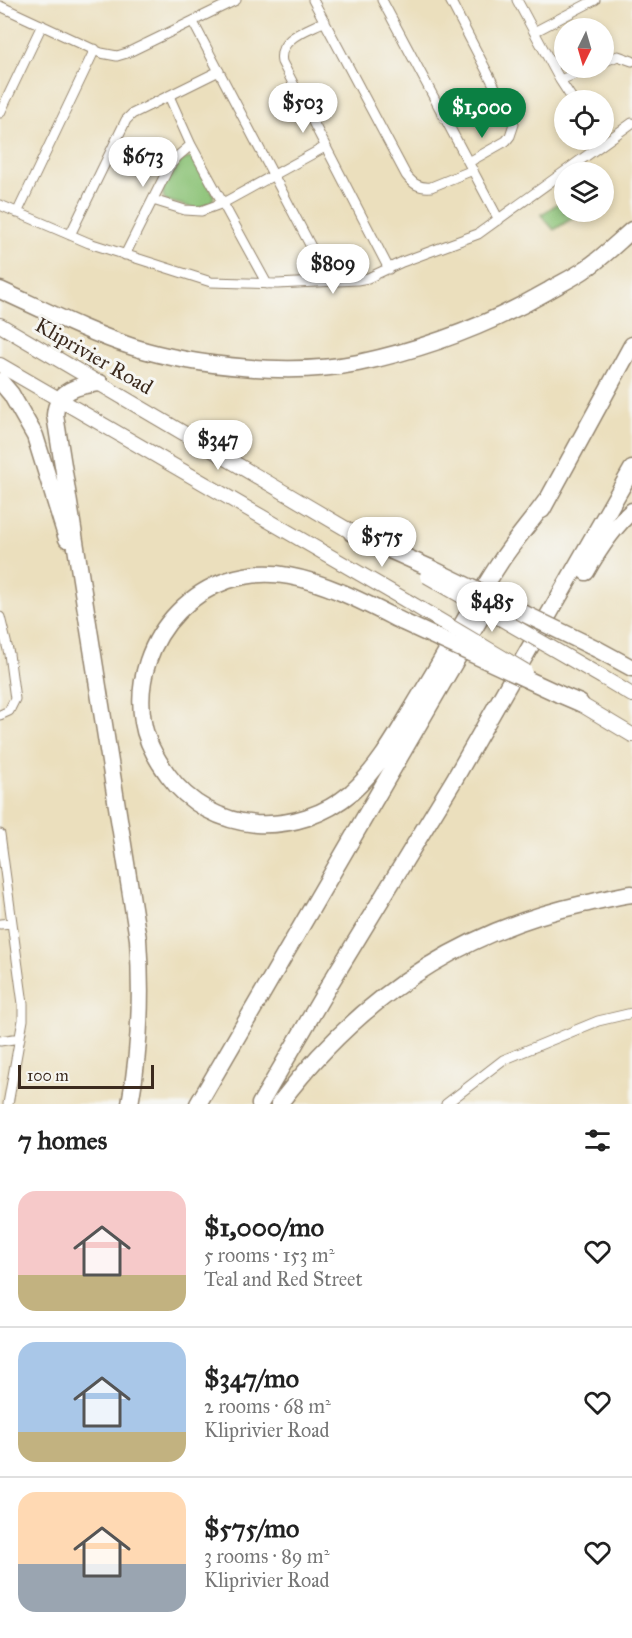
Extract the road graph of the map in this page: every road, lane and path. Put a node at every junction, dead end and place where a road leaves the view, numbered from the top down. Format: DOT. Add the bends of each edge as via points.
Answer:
graph roads {
  1 [pos="236,0"];
  2 [pos="313,0"];
  3 [pos="382,0"];
  4 [pos="450,0"];
  5 [pos="517,0"];
  6 [pos="595,0"];
  7 [pos="0,6"];
  8 [pos="325,21"];
  9 [pos="193,22"];
  10 [pos="42,25"];
  11 [pos="534,32"];
  12 [pos="95,49"];
  13 [pos="614,58"];
  14 [pos="632,61"];
  15 [pos="219,71"];
  16 [pos="565,78"];
  17 [pos="560,80"];
  18 [pos="566,90"];
  19 [pos="169,96"];
  20 [pos="0,112"];
  21 [pos="632,123"];
  22 [pos="614,134"];
  23 [pos="191,145"];
  24 [pos="325,147"];
  25 [pos="590,150"];
  26 [pos="471,166"];
  27 [pos="275,176"];
  28 [pos="153,200"];
  29 [pos="223,203"];
  30 [pos="0,205"];
  31 [pos="18,213"];
  32 [pos="499,220"];
  33 [pos="632,230"];
  34 [pos="70,235"];
  35 [pos="125,255"];
  36 [pos="389,269"];
  37 [pos="329,281"];
  38 [pos="267,284"];
  39 [pos="0,290"];
  40 [pos="0,325"];
  41 [pos="632,345"];
  42 [pos="0,365"];
  43 [pos="0,381"];
  44 [pos="100,383"];
  45 [pos="59,399"];
  46 [pos="632,469"];
  47 [pos="546,501"];
  48 [pos="632,511"];
  49 [pos="352,533"];
  50 [pos="429,572"];
  51 [pos="81,583"];
  52 [pos="0,617"];
  53 [pos="3,641"];
  54 [pos="632,668"];
  55 [pos="560,693"];
  56 [pos="632,695"];
  57 [pos="580,703"];
  58 [pos="0,715"];
  59 [pos="632,735"];
  60 [pos="454,780"];
  61 [pos="0,834"];
  62 [pos="632,894"];
  63 [pos="12,923"];
  64 [pos="0,924"];
  65 [pos="632,1013"];
  66 [pos="20,1038"];
  67 [pos="0,1041"];
  68 [pos="8,1104"];
  69 [pos="130,1104"];
  70 [pos="198,1104"];
  71 [pos="260,1104"];
  72 [pos="279,1104"];
  73 [pos="446,1104"];
  1 -- 9 [label="street"];
  2 -- 8 [label="street"];
  3 -- 26 [label="street"];
  4 -- 26 [label="street" via="512,119 513,130 506,141"];
  5 -- 11 [label="street"];
  6 -- 11 [label="street"];
  7 -- 10 [label="street"];
  8 -- 24 [label="street" via="287,41 280,57"];
  8 -- 26 [label="street" via="413,183 431,187"];
  9 -- 12 [label="street" via="127,53 110,55"];
  9 -- 15 [label="street"];
  10 -- 12 [label="street"];
  10 -- 20 [label="street"];
  11 -- 17 [label="street"];
  12 -- 31 [label="street"];
  13 -- 14 [label="street"];
  15 -- 19 [label="street"];
  15 -- 27 [label="street"];
  16 -- 17 [label="street"];
  17 -- 18 [label="street"];
  19 -- 23 [label="street"];
  19 -- 34 [label="street" via="132,114 122,125"];
  21 -- 22 [label="street"];
  23 -- 28 [label="street" via="169,167"];
  23 -- 29 [label="street"];
  24 -- 27 [label="street"];
  24 -- 36 [label="street"];
  25 -- 32 [label="street"];
  26 -- 32 [label="street"];
  27 -- 29 [label="street"];
  27 -- 37 [label="street"];
  28 -- 29 [label="street" via="194,212"];
  28 -- 35 [label="street"];
  29 -- 38 [label="street"];
  30 -- 31 [label="street"];
  31 -- 34 [label="street"];
  32 -- 36 [label="street" via="464,240"];
  33 -- 39 [label="highway" via="586,268 472,329 376,358 328,367 237,366 145,350 91,331"];
  34 -- 35 [label="street"];
  35 -- 38 [label="street" via="211,282"];
  36 -- 37 [label="street" via="368,278"];
  37 -- 38 [label="street"];
  40 -- 44 [label="main road, Kliprivier Road"];
  41 -- 47 [label="highway"];
  42 -- 45 [label="main road"];
  43 -- 51 [label="highway" via="28,421 40,448"];
  44 -- 45 [label="highway" via="77,386"];
  44 -- 49 [label="main road, Kliprivier Road"];
  45 -- 51 [label="highway" via="56,424"];
  45 -- 55 [label="main road, bridge"];
  46 -- 60 [label="highway"];
  47 -- 55 [label="highway, bridge" via="499,563 385,752 352,792 331,807 280,824 247,823 210,811 186,796 158,761 142,717 147,664 169,621 207,588 254,575 287,576 333,590 403,622"];
  47 -- 70 [label="highway"];
  48 -- 60 [label="highway" via="594,557 503,714"];
  49 -- 50 [label="highway"];
  50 -- 54 [label="highway, bridge"];
  50 -- 56 [label="main road, bridge"];
  51 -- 69 [label="highway" via="138,939 141,1023"];
  52 -- 53 [label="street"];
  53 -- 58 [label="street" via="15,699 11,709"];
  55 -- 57 [label="highway"];
  57 -- 59 [label="main road"];
  60 -- 71 [label="highway"];
  61 -- 63 [label="street"];
  62 -- 72 [label="highway" via="515,922 410,977 324,1050"];
  63 -- 64 [label="street"];
  63 -- 66 [label="street" via="23,1004"];
  65 -- 73 [label="street" via="598,1021 502,1060"];
  66 -- 67 [label="street"];
  66 -- 68 [label="street"];
}
